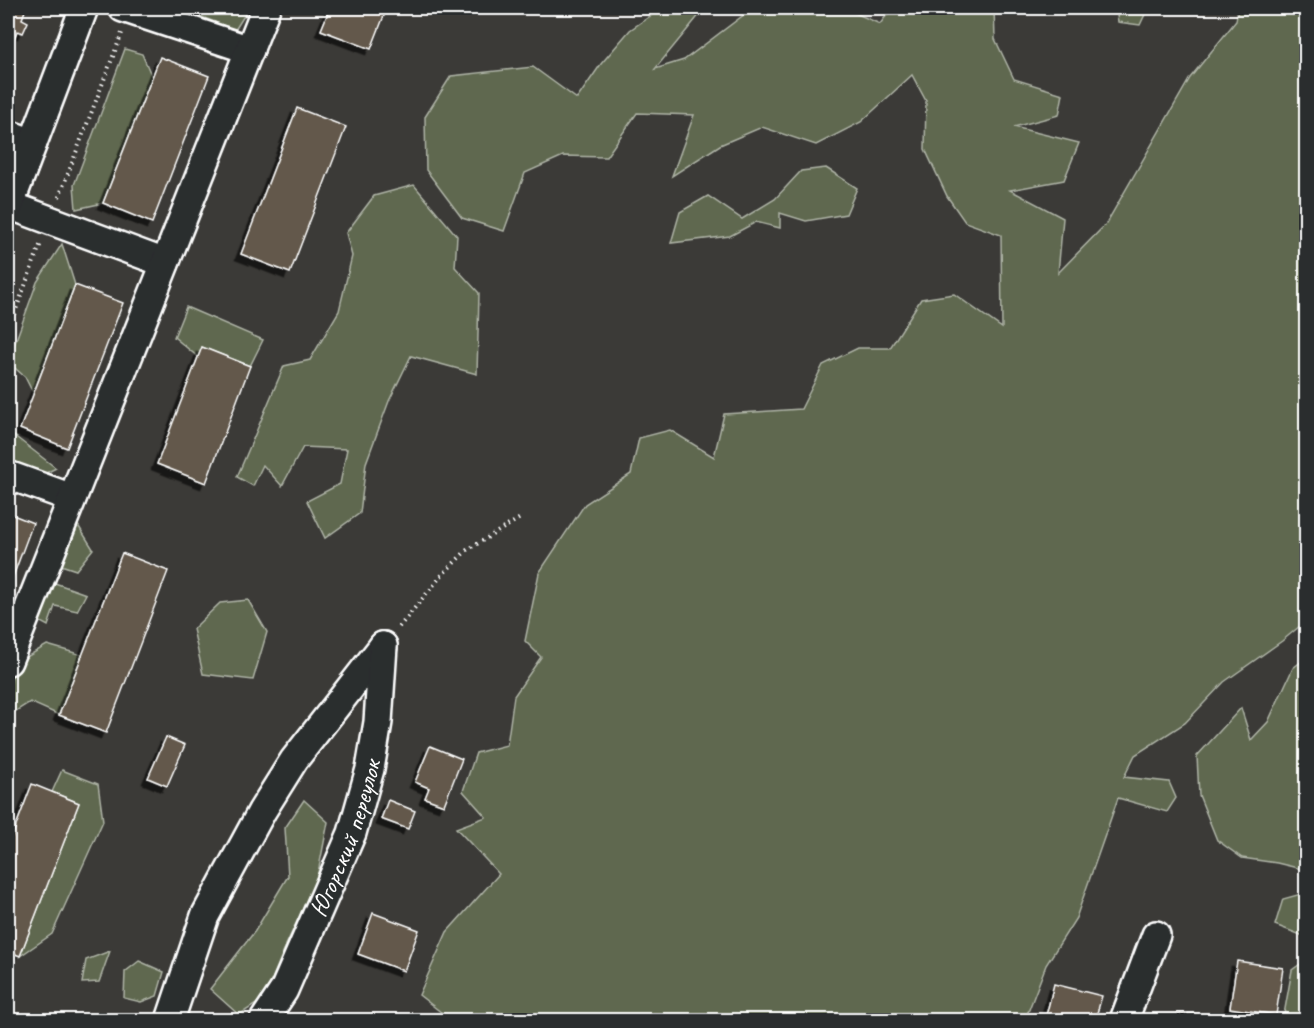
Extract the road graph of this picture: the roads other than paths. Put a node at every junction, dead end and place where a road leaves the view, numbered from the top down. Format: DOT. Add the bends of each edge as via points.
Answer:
graph roads {
  1 [pos="84,8"];
  2 [pos="266,8"];
  3 [pos="127,9"];
  4 [pos="249,50"];
  5 [pos="8,134"];
  6 [pos="33,143"];
  7 [pos="8,207"];
  8 [pos="165,263"];
  9 [pos="8,474"];
  10 [pos="72,498"];
  11 [pos="8,661"];
  12 [pos="1156,935"];
  13 [pos="170,1020"];
  14 [pos="264,1020"];
  15 [pos="1124,1020"];
  1 -- 6 [label="street"];
  2 -- 4 [label="street"];
  3 -- 4 [label="street"];
  4 -- 8 [label="street"];
  5 -- 6 [label="street"];
  6 -- 7 [label="street"];
  7 -- 8 [label="street"];
  8 -- 10 [label="street"];
  9 -- 10 [label="street"];
  10 -- 11 [label="street"];
  12 -- 15 [label="street"];
  13 -- 14 [label="street, Югорский переулок" via="205,916 262,811 294,760 383,645 378,722 352,833 284,990"];
}
